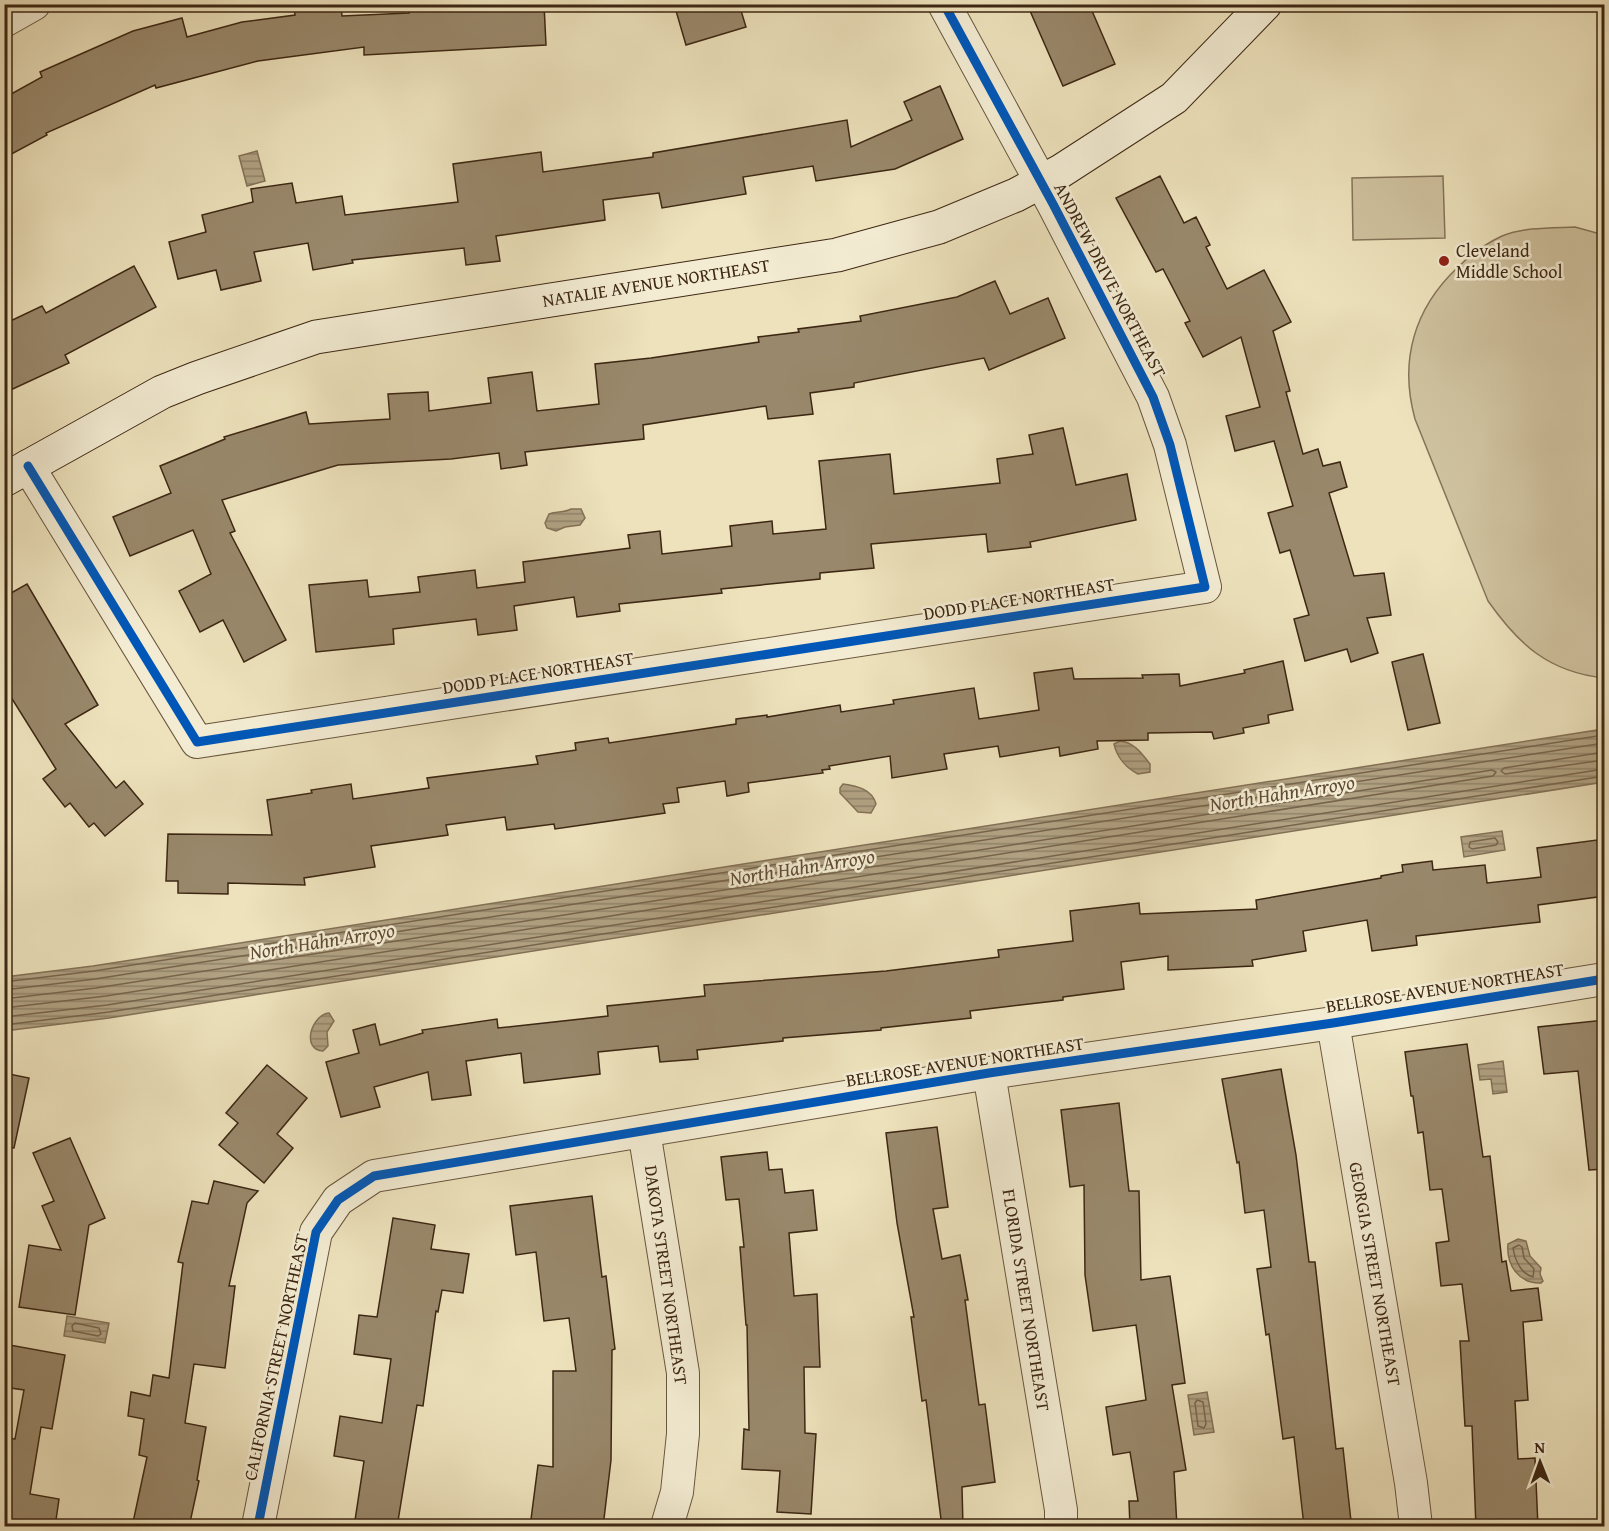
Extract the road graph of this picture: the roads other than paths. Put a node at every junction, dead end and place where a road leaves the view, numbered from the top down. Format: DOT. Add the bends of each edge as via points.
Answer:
graph roads {
  1 [pos="34,4"];
  2 [pos="944,4"];
  3 [pos="1266,4"];
  4 [pos="4,21"];
  5 [pos="1040,183"];
  6 [pos="16,473"];
  7 [pos="1205,587"];
  8 [pos="1605,979"];
  9 [pos="1333,1023"];
  10 [pos="989,1073"];
  11 [pos="644,1131"];
  12 [pos="338,1200"];
  13 [pos="258,1527"];
  14 [pos="667,1527"];
  15 [pos="1061,1527"];
  16 [pos="1416,1527"];
  1 -- 4 [label="street"];
  2 -- 5 [label="street, ANDREW DRIVE NORTHEAST"];
  3 -- 5 [label="street, NATALIE AVENUE NORTHEAST" via="1174,98"];
  5 -- 6 [label="street, NATALIE AVENUE NORTHEAST" via="939,227 837,255 316,337 162,392"];
  5 -- 7 [label="street, ANDREW DRIVE NORTHEAST" via="1153,397 1170,445"];
  6 -- 7 [label="street, DODD PLACE NORTHEAST" via="197,742"];
  8 -- 9 [label="street, BELLROSE AVENUE NORTHEAST"];
  9 -- 10 [label="street, BELLROSE AVENUE NORTHEAST"];
  9 -- 16 [label="street, GEORGIA STREET NORTHEAST"];
  10 -- 11 [label="street, BELLROSE AVENUE NORTHEAST"];
  10 -- 15 [label="street, FLORIDA STREET NORTHEAST"];
  11 -- 12 [label="street, BELLROSE AVENUE NORTHEAST" via="374,1176"];
  11 -- 14 [label="street, DAKOTA STREET NORTHEAST" via="683,1373 683,1434 677,1492"];
  12 -- 13 [label="street, CALIFORNIA STREET NORTHEAST" via="316,1233"];
}
